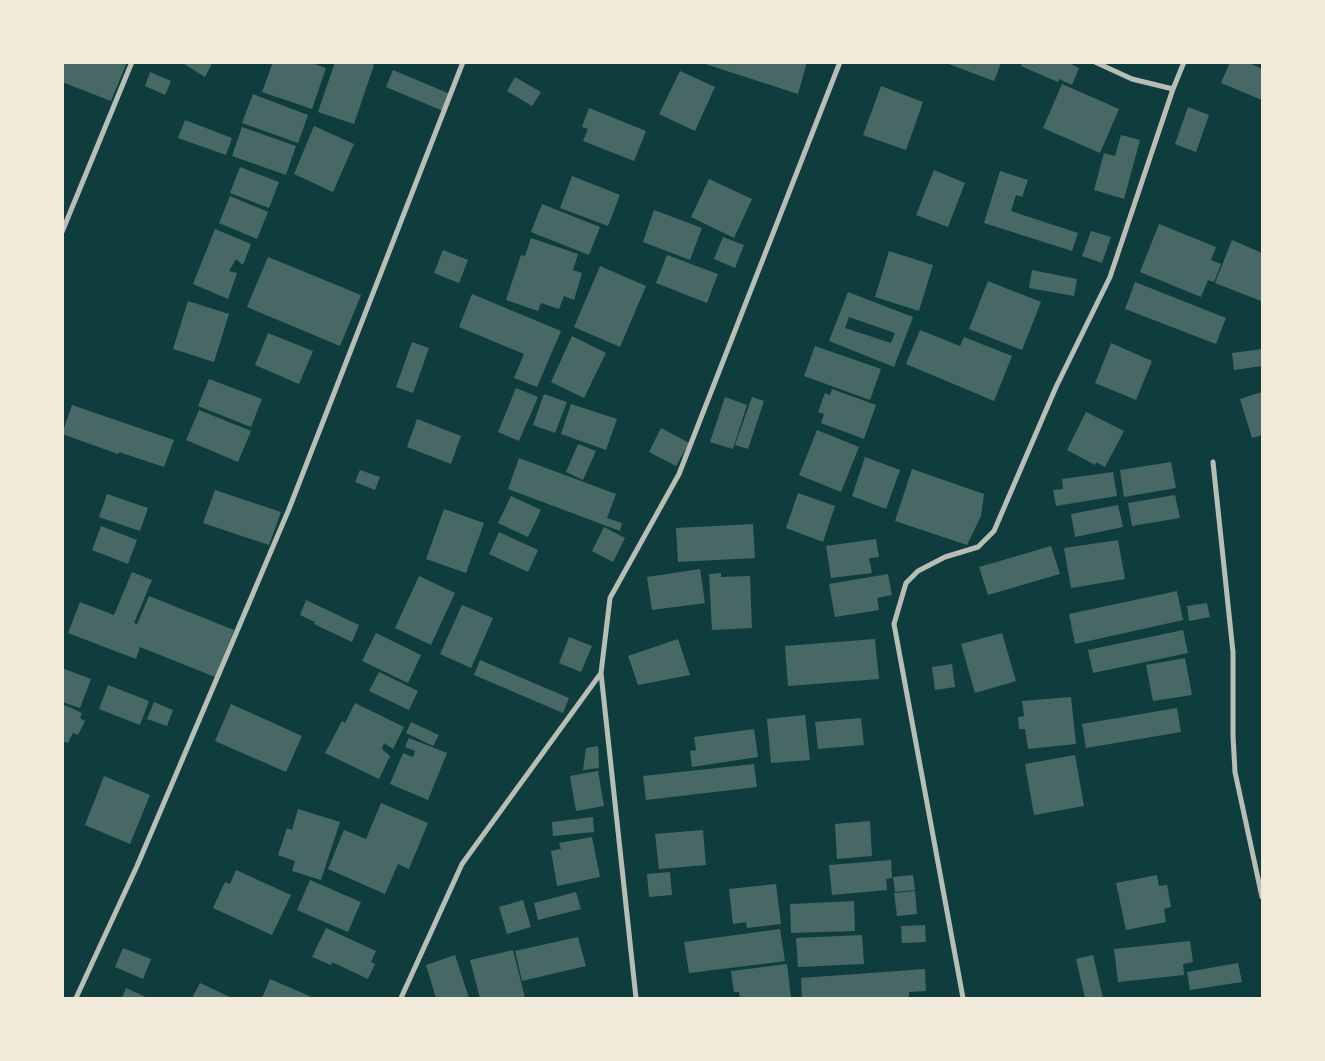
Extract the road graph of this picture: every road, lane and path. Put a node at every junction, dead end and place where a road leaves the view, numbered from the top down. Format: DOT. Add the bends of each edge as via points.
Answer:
graph roads {
  1 [pos="132,62"];
  2 [pos="464,62"];
  3 [pos="840,62"];
  4 [pos="1095,62"];
  5 [pos="1184,62"];
  6 [pos="1172,89"];
  7 [pos="62,232"];
  8 [pos="1213,462"];
  9 [pos="601,673"];
  10 [pos="1262,896"];
  11 [pos="76,998"];
  12 [pos="401,998"];
  13 [pos="636,998"];
  14 [pos="963,998"];
  1 -- 7 [label="street"];
  2 -- 11 [label="street" via="290,509 137,866"];
  3 -- 9 [label="street" via="679,474 610,598"];
  4 -- 6 [label="street" via="1132,80"];
  5 -- 6 [label="street"];
  6 -- 14 [label="street" via="1110,277 1056,387 994,531 978,547 945,557 906,583 894,624"];
  8 -- 10 [label="street" via="1234,652 1235,772"];
  9 -- 12 [label="street" via="462,864"];
  9 -- 13 [label="street"];
}
